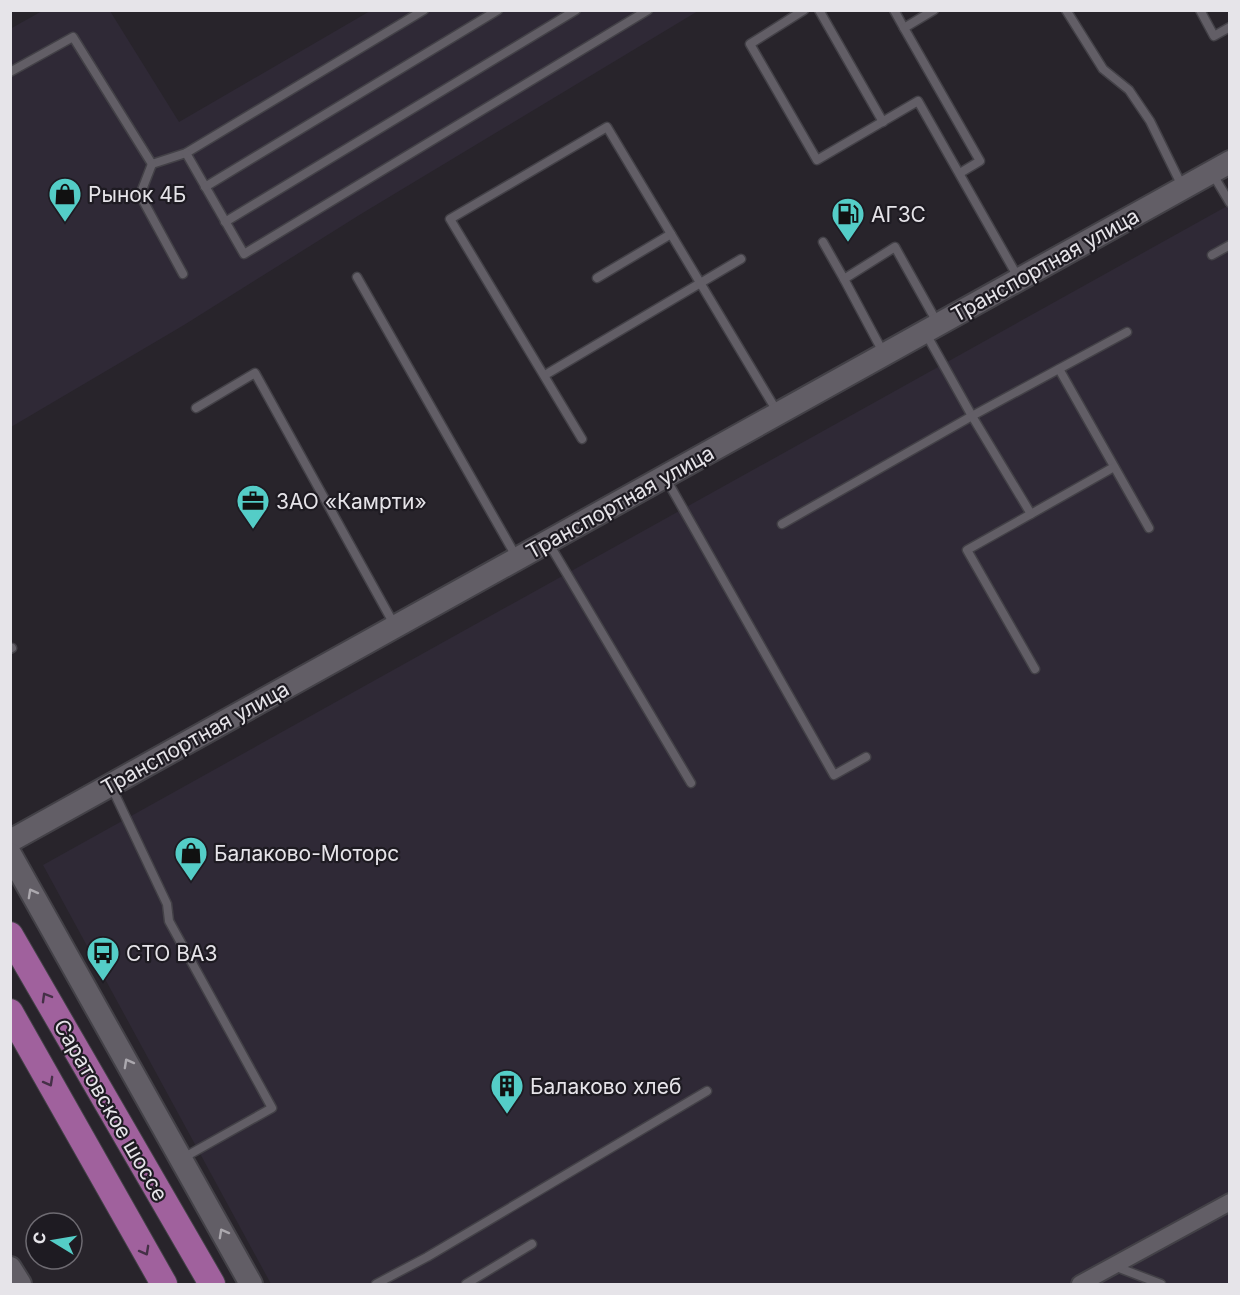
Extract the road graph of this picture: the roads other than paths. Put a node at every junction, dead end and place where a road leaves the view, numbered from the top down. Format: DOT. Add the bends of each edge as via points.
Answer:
graph roads {
  1 [pos="424,10"];
  2 [pos="498,10"];
  3 [pos="576,10"];
  4 [pos="648,10"];
  5 [pos="804,10"];
  6 [pos="819,10"];
  7 [pos="894,10"];
  8 [pos="934,10"];
  9 [pos="1066,10"];
  10 [pos="1200,10"];
  11 [pos="1230,27"];
  12 [pos="904,28"];
  13 [pos="10,72"];
  14 [pos="883,122"];
  15 [pos="186,153"];
  16 [pos="152,165"];
  17 [pos="1221,167"];
  18 [pos="960,173"];
  19 [pos="205,187"];
  20 [pos="1184,188"];
  21 [pos="1230,203"];
  22 [pos="225,222"];
  23 [pos="671,234"];
  24 [pos="823,242"];
  25 [pos="1230,245"];
  26 [pos="1212,255"];
  27 [pos="741,259"];
  28 [pos="183,274"];
  29 [pos="357,277"];
  30 [pos="597,278"];
  31 [pos="844,279"];
  32 [pos="1019,279"];
  33 [pos="700,282"];
  34 [pos="931,328"];
  35 [pos="1127,332"];
  36 [pos="884,354"];
  37 [pos="1059,369"];
  38 [pos="545,375"];
  39 [pos="196,408"];
  40 [pos="778,414"];
  41 [pos="972,416"];
  42 [pos="582,439"];
  43 [pos="1114,467"];
  44 [pos="664,477"];
  45 [pos="1031,514"];
  46 [pos="782,524"];
  47 [pos="1149,528"];
  48 [pos="548,542"];
  49 [pos="518,559"];
  50 [pos="395,627"];
  51 [pos="1035,669"];
  52 [pos="866,756"];
  53 [pos="691,783"];
  54 [pos="111,785"];
  55 [pos="10,841"];
  56 [pos="10,854"];
  57 [pos="10,935"];
  58 [pos="10,1012"];
  59 [pos="707,1091"];
  60 [pos="181,1159"];
  61 [pos="1230,1202"];
  62 [pos="532,1244"];
  63 [pos="1114,1266"];
  64 [pos="10,1268"];
  65 [pos="20,1284"];
  66 [pos="164,1284"];
  67 [pos="212,1284"];
  68 [pos="251,1284"];
  69 [pos="376,1284"];
  70 [pos="468,1284"];
  71 [pos="1080,1284"];
  72 [pos="1161,1284"];
  1 -- 15 [label="lane"];
  2 -- 19 [label="lane"];
  3 -- 22 [label="lane"];
  4 -- 22 [label="lane" via="244,254"];
  5 -- 14 [label="lane" via="750,44 817,160"];
  6 -- 14 [label="lane"];
  7 -- 12 [label="lane"];
  8 -- 12 [label="lane"];
  9 -- 20 [label="lane" via="1103,69 1128,90 1150,122"];
  10 -- 11 [label="lane" via="1215,36"];
  12 -- 18 [label="lane" via="980,161"];
  13 -- 16 [label="lane" via="73,37"];
  14 -- 18 [label="lane" via="918,101"];
  15 -- 16 [label="lane"];
  15 -- 19 [label="lane"];
  16 -- 28 [label="lane" via="140,195"];
  17 -- 20 [label="main road, Транспортная улица"];
  17 -- 21 [label="lane"];
  18 -- 32 [label="lane"];
  19 -- 22 [label="lane"];
  20 -- 32 [label="main road, Транспортная улица"];
  23 -- 30 [label="lane"];
  23 -- 33 [label="lane"];
  23 -- 38 [label="lane" via="607,127 450,219"];
  24 -- 31 [label="lane"];
  25 -- 26 [label="lane"];
  27 -- 33 [label="lane"];
  29 -- 49 [label="lane"];
  31 -- 34 [label="lane" via="895,247"];
  31 -- 36 [label="lane"];
  32 -- 34 [label="main road, Транспортная улица"];
  33 -- 38 [label="lane"];
  33 -- 40 [label="lane"];
  34 -- 36 [label="main road, Транспортная улица"];
  34 -- 41 [label="lane"];
  35 -- 37 [label="lane"];
  36 -- 40 [label="main road, Транспортная улица"];
  37 -- 41 [label="lane"];
  37 -- 43 [label="lane"];
  38 -- 42 [label="lane"];
  39 -- 50 [label="lane" via="255,373"];
  40 -- 44 [label="main road, Транспортная улица"];
  41 -- 45 [label="lane"];
  41 -- 46 [label="lane"];
  43 -- 45 [label="lane"];
  43 -- 47 [label="lane"];
  44 -- 48 [label="main road, Транспортная улица"];
  44 -- 52 [label="lane" via="834,775"];
  45 -- 51 [label="lane" via="968,550"];
  48 -- 49 [label="main road, Транспортная улица"];
  48 -- 53 [label="lane"];
  49 -- 50 [label="main road, Транспортная улица"];
  50 -- 54 [label="main road, Транспортная улица"];
  54 -- 55 [label="main road, Транспортная улица"];
  54 -- 60 [label="lane" via="167,904 169,921 272,1108"];
  60 -- 56 [label="main road, one-way"];
  67 -- 57 [label="main road, Саратовское шоссе, one-way"];
  58 -- 66 [label="main road, Саратовское шоссе, one-way"];
  59 -- 69 [label="lane"];
  68 -- 60 [label="main road, one-way"];
  61 -- 63 [label="street"];
  62 -- 70 [label="lane"];
  63 -- 71 [label="street"];
  63 -- 72 [label="lane"];
  64 -- 65 [label="main road"];
}
